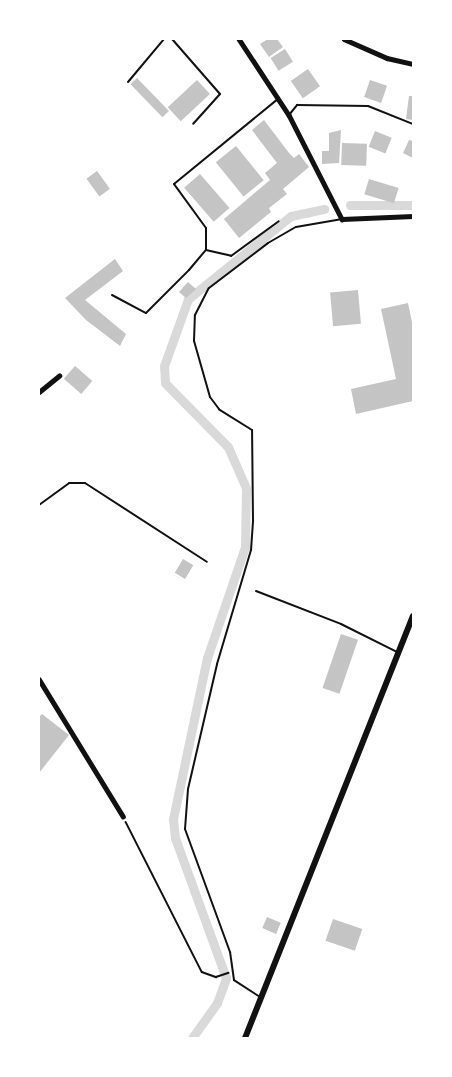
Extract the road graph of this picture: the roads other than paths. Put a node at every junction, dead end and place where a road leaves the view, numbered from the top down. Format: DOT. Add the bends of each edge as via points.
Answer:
graph roads {
  1 [pos="164,39"];
  2 [pos="172,39"];
  3 [pos="239,39"];
  4 [pos="344,39"];
  5 [pos="413,64"];
  6 [pos="128,81"];
  7 [pos="278,99"];
  8 [pos="289,115"];
  9 [pos="193,124"];
  10 [pos="413,124"];
  11 [pos="413,216"];
  12 [pos="342,219"];
  13 [pos="279,221"];
  14 [pos="206,250"];
  15 [pos="112,295"];
  16 [pos="59,376"];
  17 [pos="39,393"];
  18 [pos="39,505"];
  19 [pos="207,562"];
  20 [pos="256,591"];
  21 [pos="413,616"];
  22 [pos="397,652"];
  23 [pos="39,679"];
  24 [pos="123,816"];
  25 [pos="260,998"];
  26 [pos="245,1038"];
  1 -- 6 [label="lane"];
  2 -- 9 [label="lane" via="220,94"];
  3 -- 7 [label="street"];
  4 -- 5 [label="street" via="387,58"];
  7 -- 8 [label="street"];
  7 -- 14 [label="lane" via="174,184 206,228"];
  8 -- 10 [label="lane" via="297,105 368,106"];
  8 -- 12 [label="street"];
  11 -- 12 [label="street"];
  12 -- 25 [label="lane" via="296,227 268,243 209,288 195,315 194,342 210,397 219,409 252,430 251,550 217,663 185,807 185,829 230,952 232,972 240,987"];
  13 -- 14 [label="lane" via="231,256"];
  14 -- 15 [label="lane" via="146,313"];
  16 -- 17 [label="street"];
  18 -- 19 [label="lane" via="69,483 85,483"];
  20 -- 22 [label="lane" via="341,624"];
  21 -- 22 [label="street"];
  22 -- 25 [label="street"];
  23 -- 24 [label="street"];
  25 -- 26 [label="street"];
}
